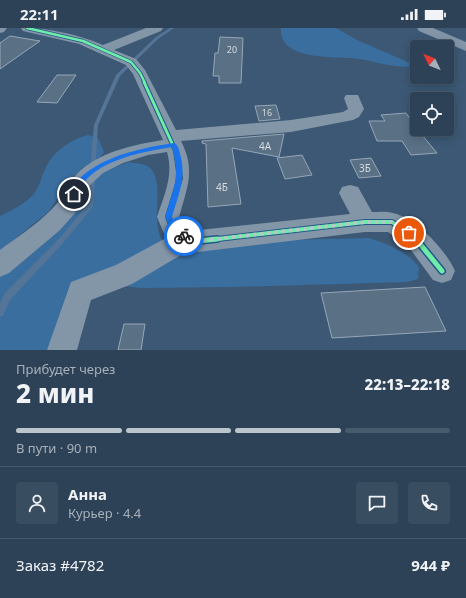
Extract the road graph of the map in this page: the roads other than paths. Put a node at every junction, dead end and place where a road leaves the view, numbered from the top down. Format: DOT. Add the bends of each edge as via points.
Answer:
graph roads {
  1 [pos="27,28"];
  2 [pos="157,28"];
  3 [pos="423,28"];
  4 [pos="466,47"];
  5 [pos="101,50"];
  6 [pos="352,98"];
  7 [pos="172,140"];
  8 [pos="350,193"];
  9 [pos="366,222"];
  10 [pos="188,238"];
  11 [pos="0,265"];
  12 [pos="442,271"];
  13 [pos="62,350"];
  1 -- 5 [label="street" via="70,37"];
  2 -- 5 [label="street"];
  3 -- 4 [label="street"];
  5 -- 7 [label="street" via="131,62 135,67"];
  6 -- 7 [label="street" via="356,109 347,116 291,126"];
  7 -- 10 [label="street" via="178,158 180,178 168,217 174,231"];
  7 -- 11 [label="street" via="96,168 82,181 67,207 52,223"];
  8 -- 9 [label="street"];
  9 -- 10 [label="street" via="198,241"];
  9 -- 12 [label="street" via="392,222 416,239"];
  10 -- 13 [label="street" via="123,274 80,291"];
}
